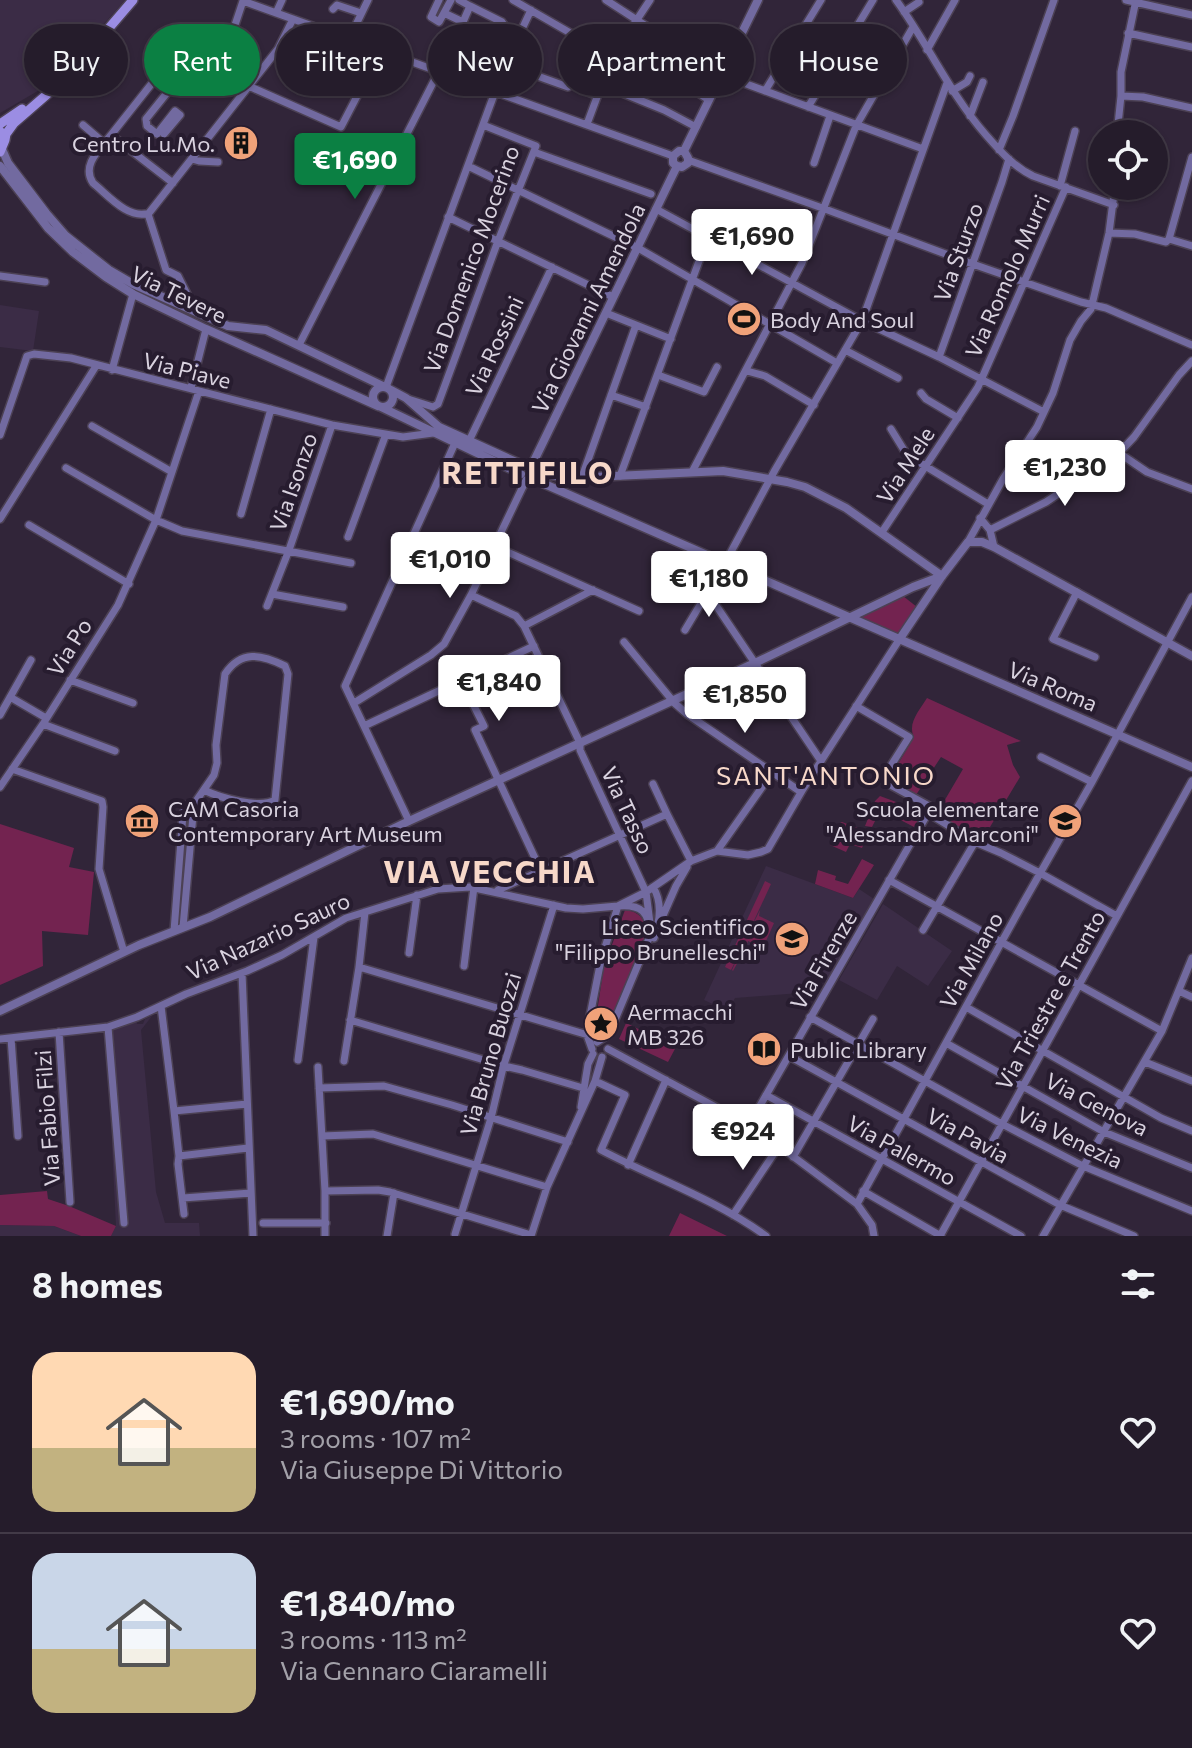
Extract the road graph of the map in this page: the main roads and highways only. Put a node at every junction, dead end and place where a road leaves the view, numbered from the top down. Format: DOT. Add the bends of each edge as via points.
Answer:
graph roads {
  1 [pos="133,0"];
  2 [pos="40,101"];
  3 [pos="0,124"];
  4 [pos="2,143"];
  1 -- 2 [label="main road"];
  2 -- 3 [label="main road"];
  2 -- 4 [label="main road" via="14,123"];
}
